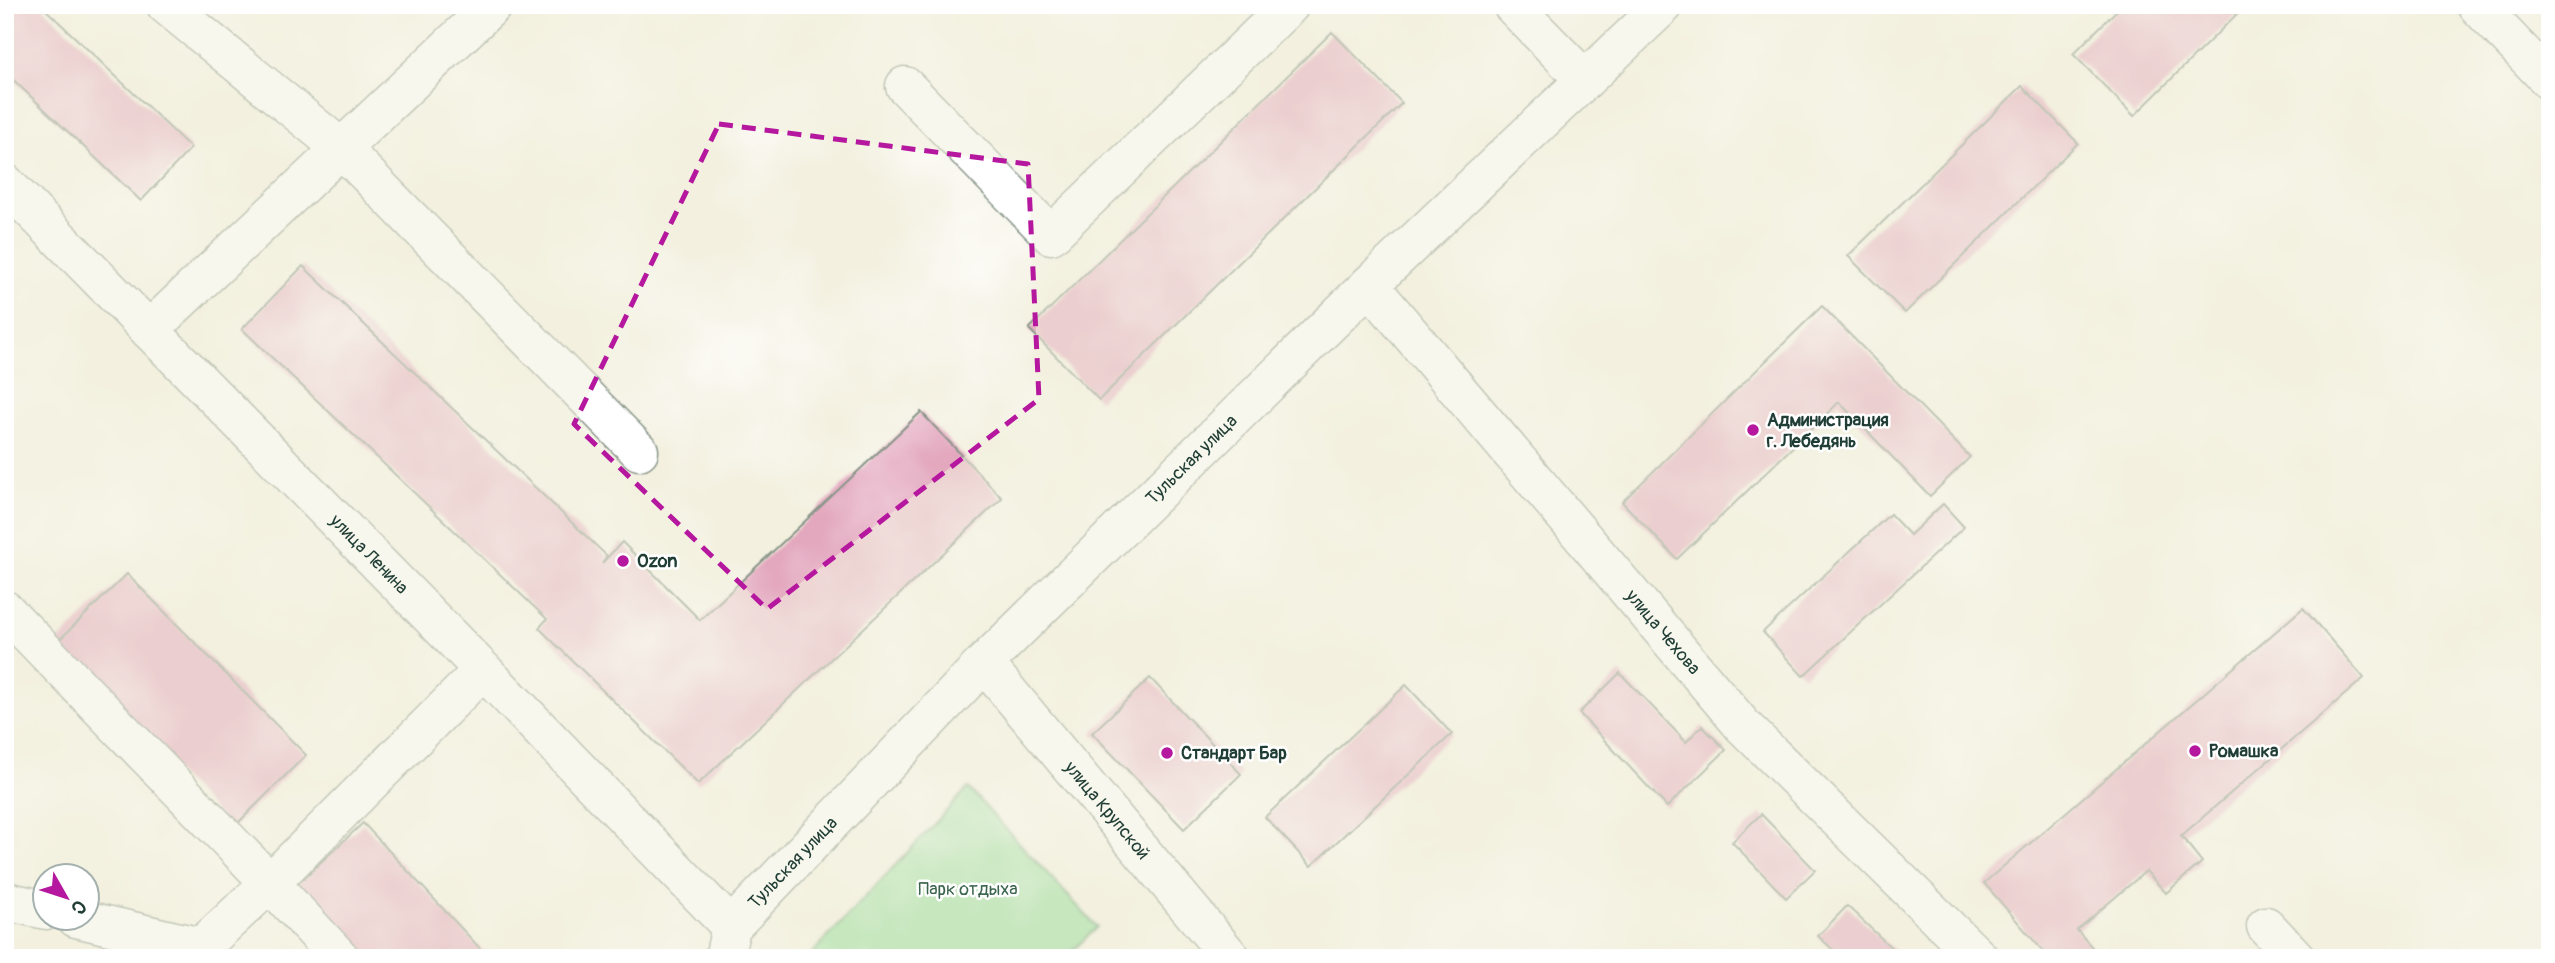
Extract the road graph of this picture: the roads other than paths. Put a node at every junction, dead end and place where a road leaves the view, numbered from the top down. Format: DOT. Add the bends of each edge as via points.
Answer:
graph roads {
  1 [pos="166,5"];
  2 [pos="493,5"];
  3 [pos="1290,5"];
  4 [pos="1512,5"];
  5 [pos="1664,5"];
  6 [pos="2477,5"];
  7 [pos="1586,80"];
  8 [pos="2550,81"];
  9 [pos="905,86"];
  10 [pos="341,148"];
  11 [pos="5,183"];
  12 [pos="1369,285"];
  13 [pos="149,330"];
  14 [pos="639,451"];
  15 [pos="5,610"];
  16 [pos="984,663"];
  17 [pos="483,670"];
  18 [pos="270,883"];
  19 [pos="5,901"];
  20 [pos="32,907"];
  21 [pos="102,925"];
  22 [pos="2266,926"];
  23 [pos="728,948"];
  24 [pos="201,952"];
  25 [pos="340,958"];
  26 [pos="1231,958"];
  27 [pos="1979,958"];
  28 [pos="2296,958"];
  1 -- 10 [label="main road"];
  2 -- 10 [label="main road"];
  3 -- 9 [label="main road" via="1051,235"];
  4 -- 7 [label="main road"];
  5 -- 7 [label="main road, Тульская улица"];
  6 -- 8 [label="main road"];
  7 -- 12 [label="main road, Тульская улица"];
  10 -- 13 [label="main road"];
  10 -- 14 [label="main road"];
  11 -- 13 [label="main road, улица Ленина"];
  12 -- 16 [label="main road, Тульская улица"];
  12 -- 27 [label="main road, улица Чехова" via="1743,726"];
  13 -- 17 [label="main road, улица Ленина"];
  15 -- 18 [label="main road"];
  16 -- 23 [label="main road, Тульская улица"];
  16 -- 26 [label="main road, улица Крупской"];
  17 -- 18 [label="main road"];
  17 -- 23 [label="main road, улица Ленина"];
  18 -- 24 [label="main road"];
  18 -- 25 [label="main road"];
  19 -- 20 [label="main road"];
  21 -- 24 [label="main road"];
  22 -- 28 [label="main road"];
}
